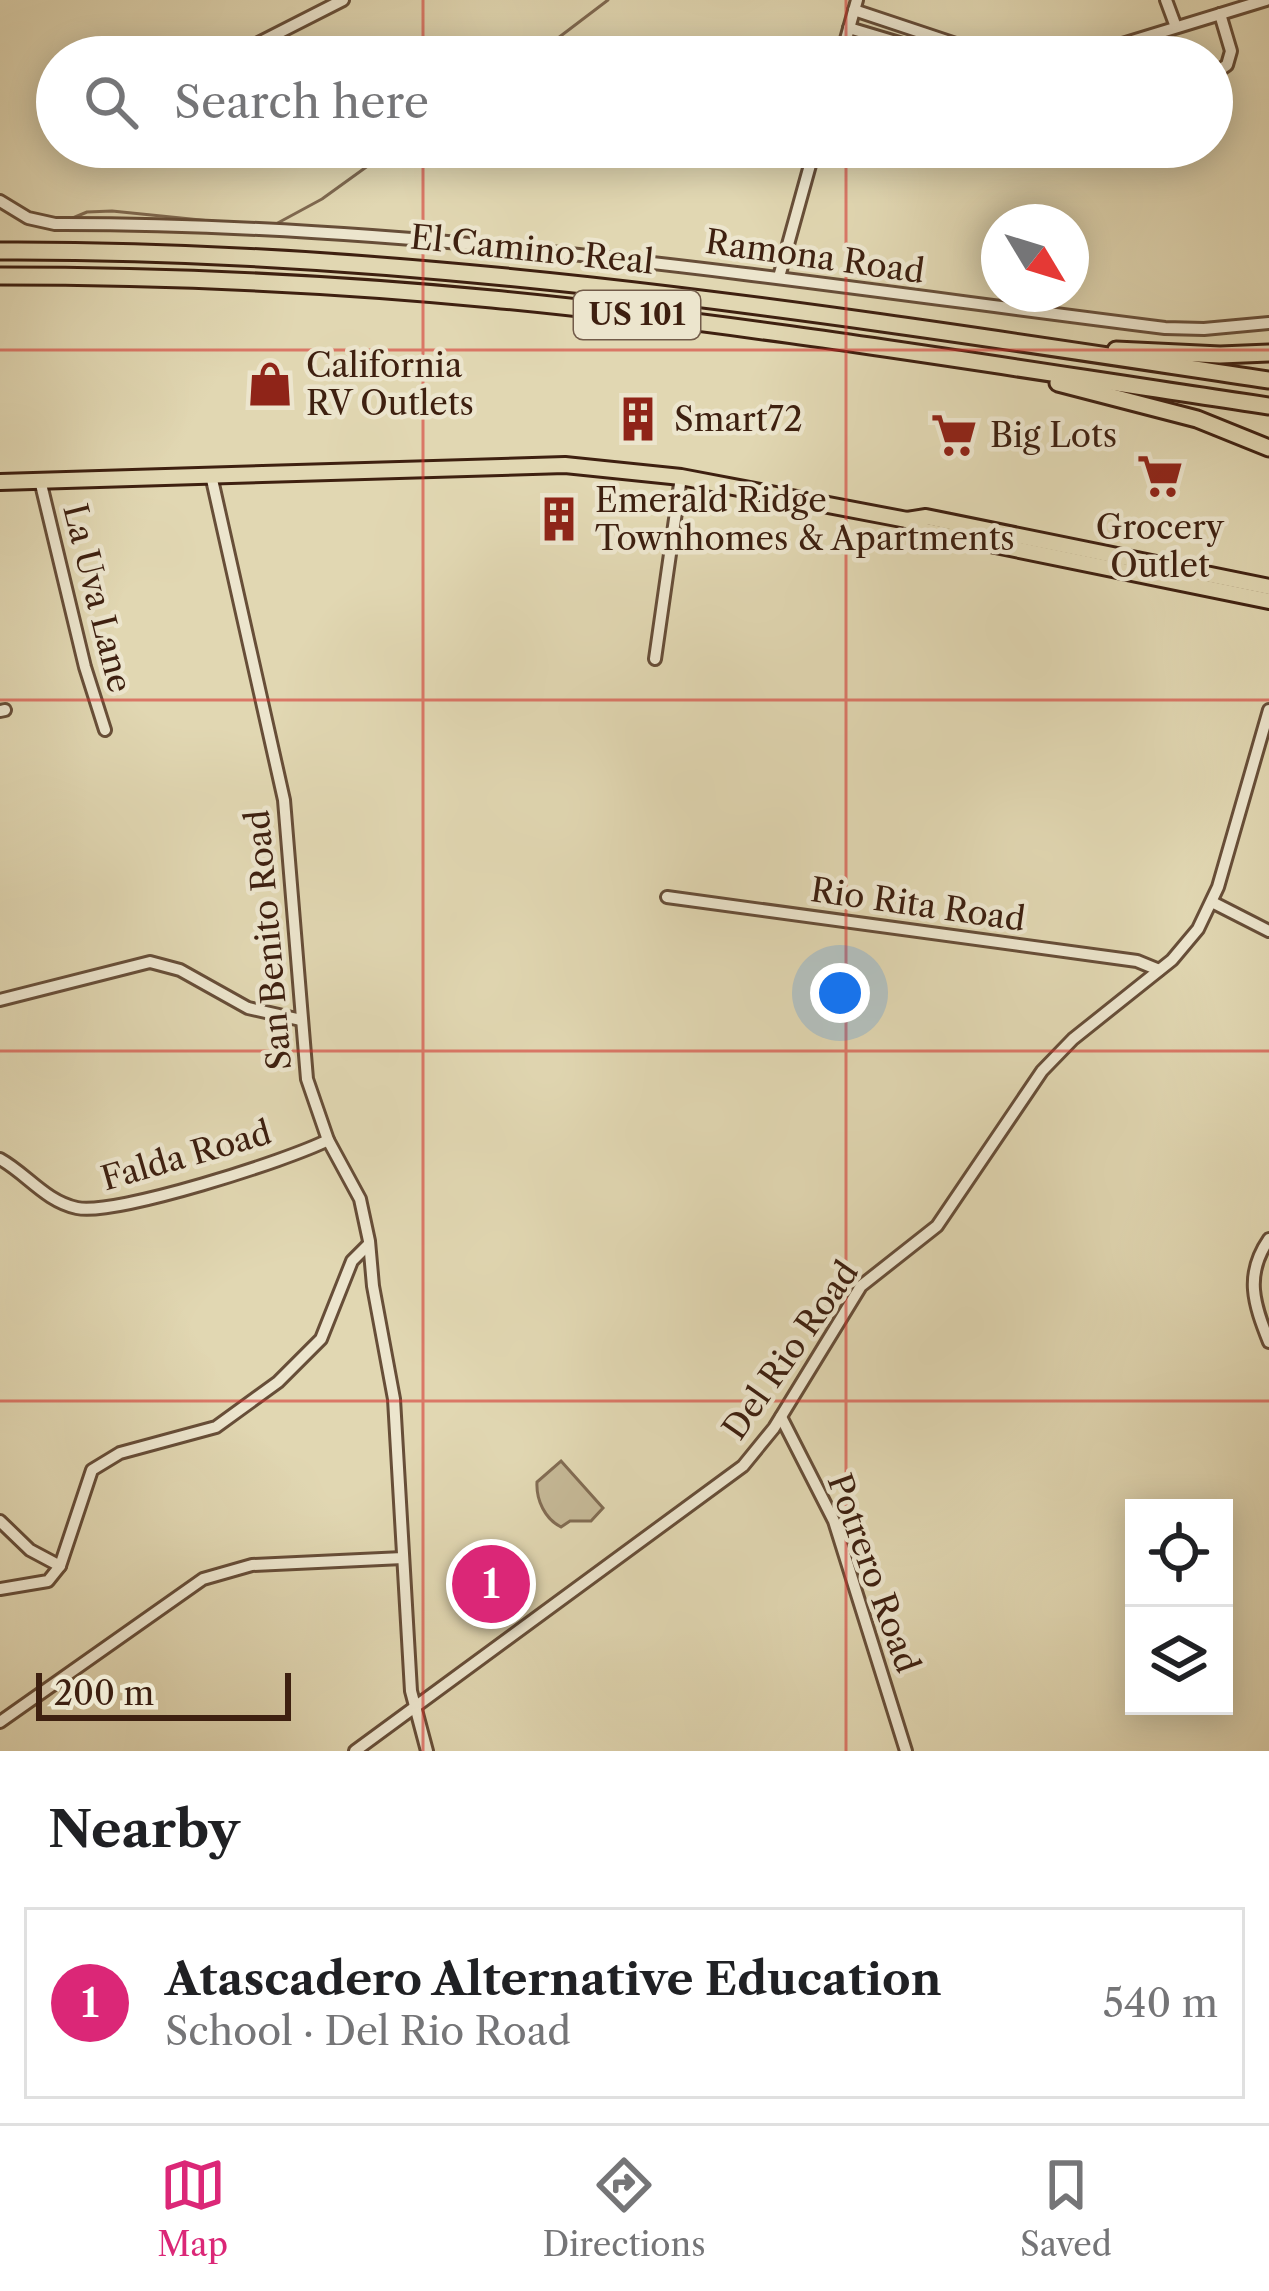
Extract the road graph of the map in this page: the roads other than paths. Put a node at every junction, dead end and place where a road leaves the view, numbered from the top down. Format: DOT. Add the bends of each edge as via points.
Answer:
graph roads {
  1 [pos="343,0"];
  2 [pos="1166,0"];
  3 [pos="1266,0"];
  4 [pos="856,5"];
  5 [pos="1220,14"];
  6 [pos="1176,27"];
  7 [pos="849,28"];
  8 [pos="272,36"];
  9 [pos="847,36"];
  10 [pos="876,36"];
  11 [pos="939,36"];
  12 [pos="1147,36"];
  13 [pos="1227,36"];
  14 [pos="809,168"];
  15 [pos="0,201"];
  16 [pos="0,251"];
  17 [pos="0,277"];
  18 [pos="779,277"];
  19 [pos="1269,322"];
  20 [pos="1079,352"];
  21 [pos="1269,353"];
  22 [pos="992,365"];
  23 [pos="1269,380"];
  24 [pos="1269,406"];
  25 [pos="1269,448"];
  26 [pos="211,475"];
  27 [pos="681,477"];
  28 [pos="40,480"];
  29 [pos="0,482"];
  30 [pos="907,520"];
  31 [pos="1269,587"];
  32 [pos="1269,601"];
  33 [pos="655,658"];
  34 [pos="1269,710"];
  35 [pos="105,730"];
  36 [pos="667,897"];
  37 [pos="1212,902"];
  38 [pos="1269,931"];
  39 [pos="1160,970"];
  40 [pos="0,1000"];
  41 [pos="301,1020"];
  42 [pos="328,1140"];
  43 [pos="0,1159"];
  44 [pos="1269,1239"];
  45 [pos="369,1241"];
  46 [pos="1269,1342"];
  47 [pos="781,1417"];
  48 [pos="0,1521"];
  49 [pos="403,1558"];
  50 [pos="61,1566"];
  51 [pos="0,1589"];
  52 [pos="414,1708"];
  53 [pos="0,1722"];
  54 [pos="355,1751"];
  55 [pos="427,1751"];
  56 [pos="906,1751"];
  1 -- 8 [label="street"];
  2 -- 6 [label="street"];
  3 -- 5 [label="street"];
  4 -- 7 [label="street"];
  4 -- 11 [label="street"];
  5 -- 6 [label="street"];
  5 -- 13 [label="street"];
  6 -- 12 [label="street"];
  7 -- 9 [label="street"];
  7 -- 10 [label="street"];
  14 -- 18 [label="street"];
  15 -- 18 [label="street, Ramona Road" via="55,224 376,235"];
  16 -- 20 [label="highway, El Camino Real / US 101" via="209,254 491,273"];
  17 -- 22 [label="highway, El Camino Real / US 101" via="411,292"];
  18 -- 19 [label="street, Ramona Road" via="1165,328"];
  20 -- 21 [label="highway"];
  20 -- 23 [label="highway, El Camino Real / US 101"];
  22 -- 24 [label="highway, El Camino Real / US 101"];
  22 -- 25 [label="highway" via="1197,419"];
  26 -- 27 [label="main road" via="565,465"];
  26 -- 28 [label="main road"];
  26 -- 41 [label="street, San Benito Road" via="284,800"];
  27 -- 30 [label="main road"];
  27 -- 33 [label="street"];
  28 -- 29 [label="main road"];
  28 -- 35 [label="street, La Uva Lane"];
  30 -- 31 [label="main road"];
  30 -- 32 [label="main road" via="922,530"];
  34 -- 37 [label="street, Del Rio Road"];
  36 -- 39 [label="street, Rio Rita Road"];
  37 -- 38 [label="street"];
  37 -- 39 [label="street, Del Rio Road"];
  39 -- 47 [label="street, Del Rio Road" via="1042,1071 937,1226 861,1286"];
  40 -- 41 [label="street" via="150,962 248,1008"];
  41 -- 42 [label="street, San Benito Road" via="307,1078"];
  42 -- 43 [label="street, Falda Road" via="166,1195 93,1210 53,1198"];
  42 -- 45 [label="street, San Benito Road" via="360,1199"];
  44 -- 46 [label="street" via="1252,1279"];
  45 -- 49 [label="street, San Benito Road" via="394,1399"];
  45 -- 50 [label="street" via="352,1261 321,1339 278,1382 216,1427 120,1453 92,1470"];
  47 -- 52 [label="street, Del Rio Road" via="724,1483"];
  47 -- 56 [label="street, Potrero Road" via="834,1521"];
  48 -- 50 [label="street"];
  49 -- 52 [label="street, San Benito Road"];
  49 -- 53 [label="street" via="252,1565 203,1579"];
  50 -- 51 [label="street" via="48,1581"];
  52 -- 54 [label="street, Del Rio Road"];
  52 -- 55 [label="street, San Benito Road"];
}
